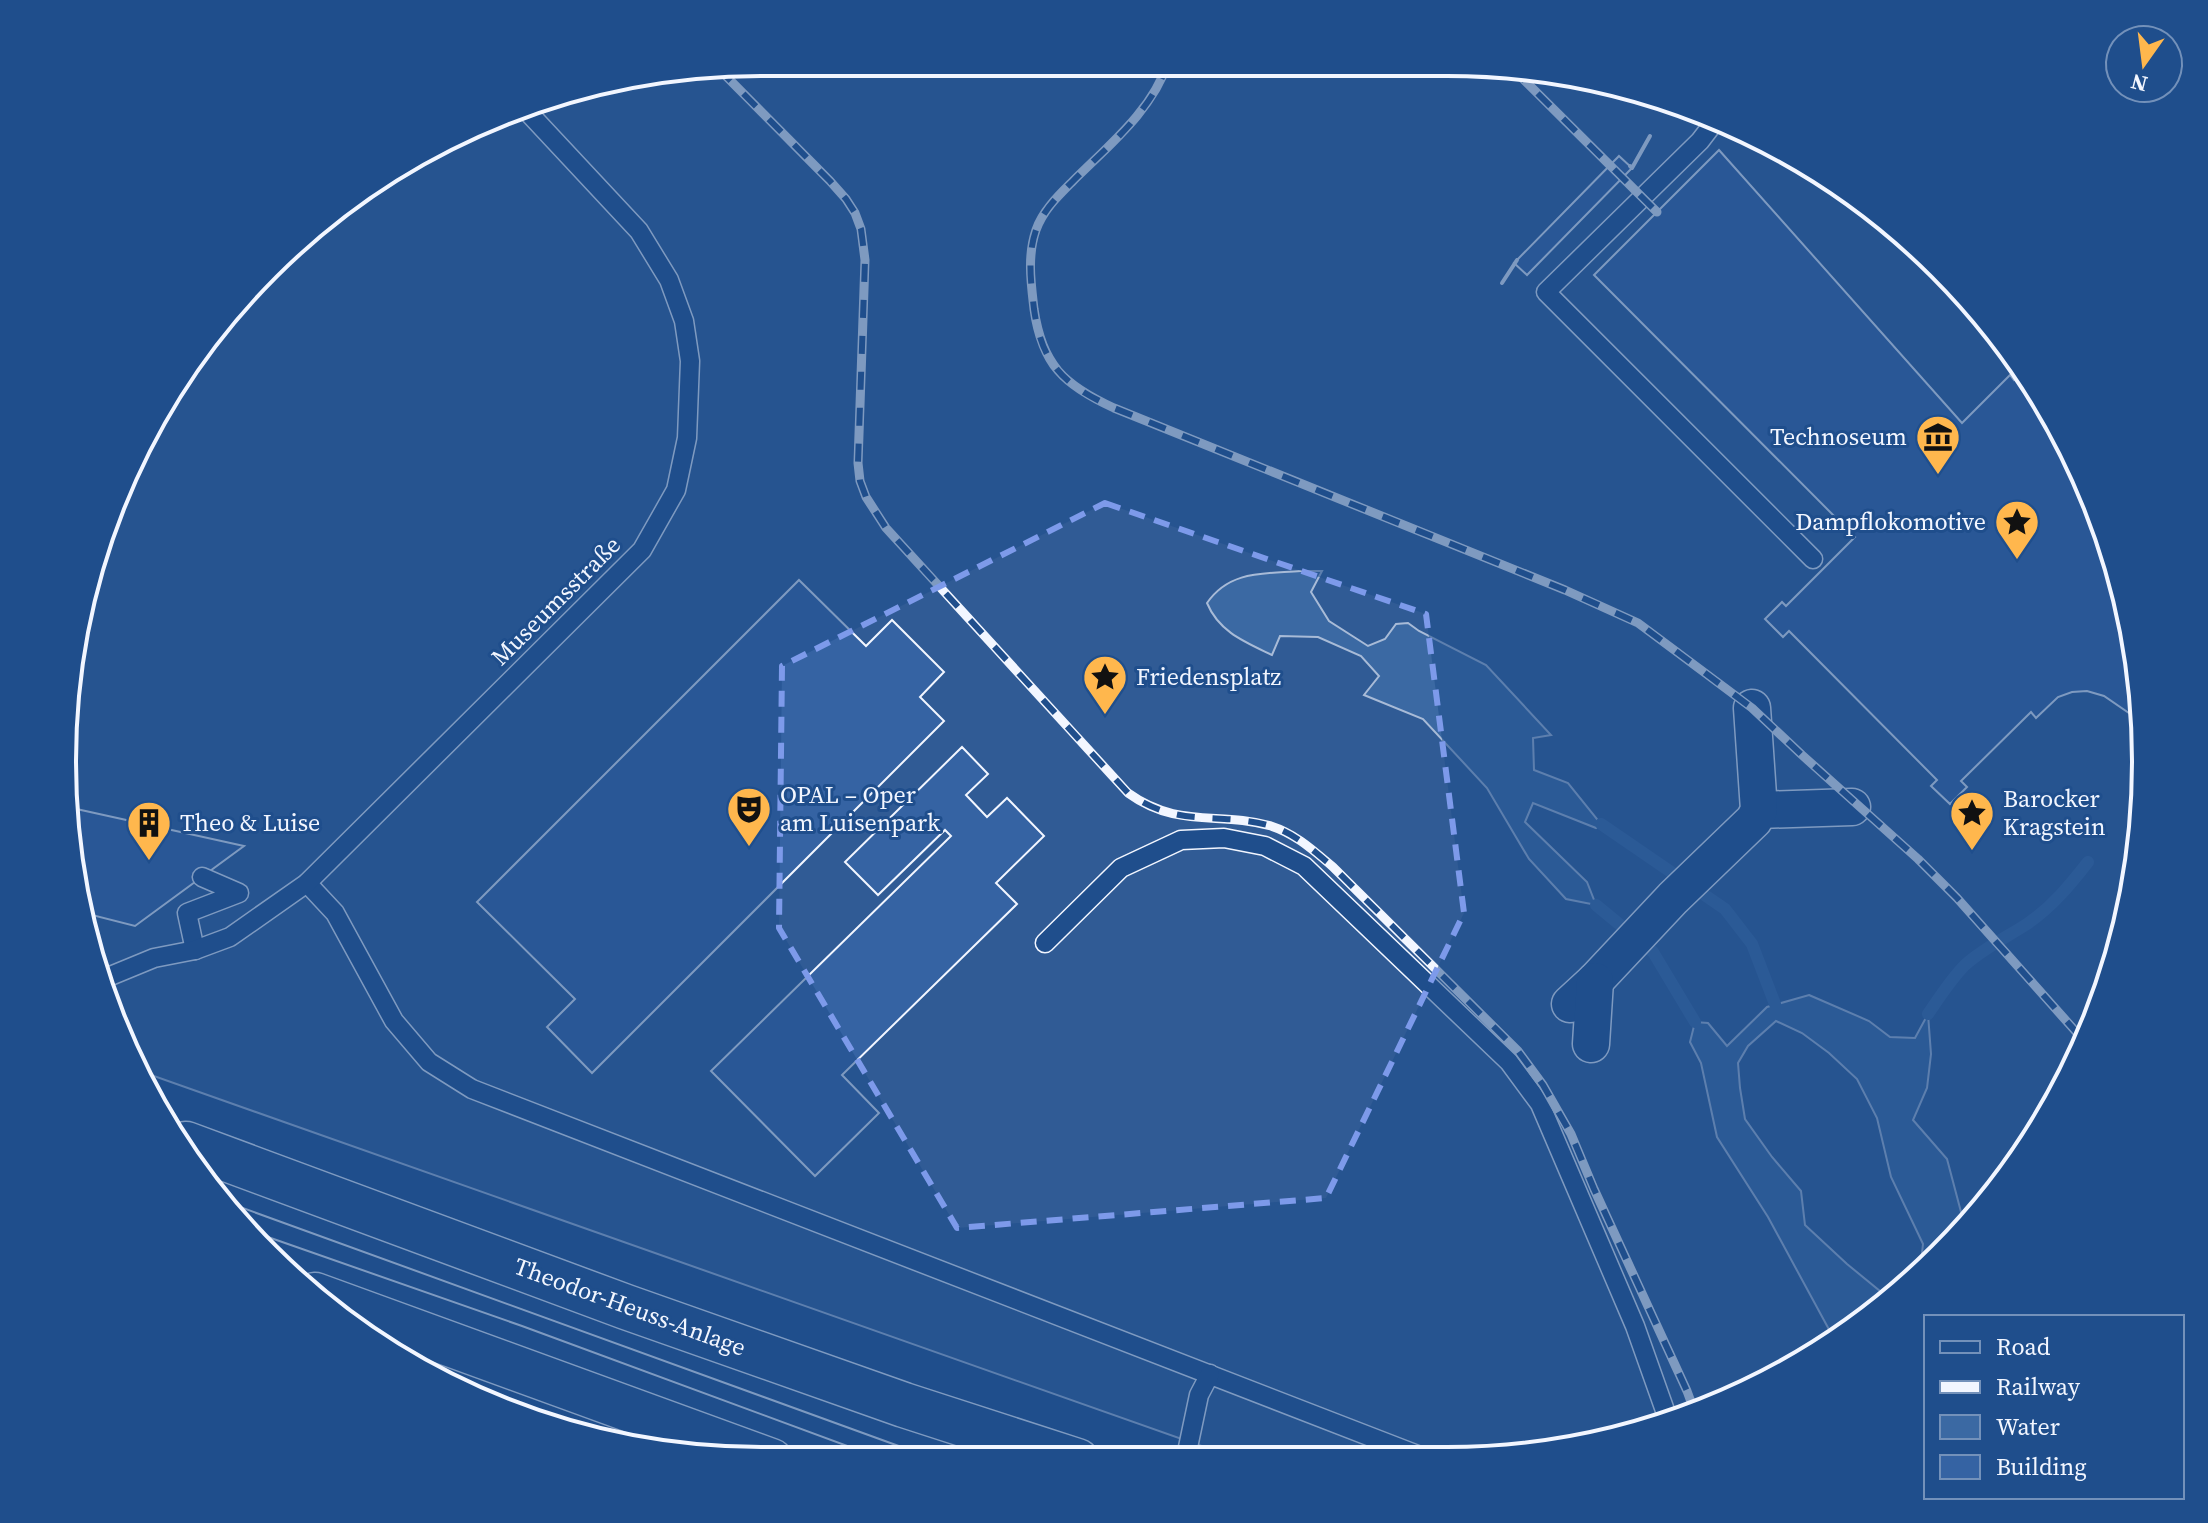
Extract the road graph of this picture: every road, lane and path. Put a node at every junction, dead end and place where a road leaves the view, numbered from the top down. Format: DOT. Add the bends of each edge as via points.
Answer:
graph roads {
  1 [pos="531,116"];
  2 [pos="1710,128"];
  3 [pos="1813,559"];
  4 [pos="1752,708"];
  5 [pos="1852,807"];
  6 [pos="1756,815"];
  7 [pos="202,877"];
  8 [pos="307,883"];
  9 [pos="1045,943"];
  10 [pos="195,950"];
  11 [pos="110,976"];
  12 [pos="1591,1044"];
  13 [pos="196,1148"];
  14 [pos="354,1312"];
  15 [pos="1210,1374"];
  16 [pos="1665,1412"];
  17 [pos="730,1446"];
  18 [pos="1034,1447"];
  19 [pos="1188,1447"];
  20 [pos="1397,1447"];
  1 -- 8 [label="lane, Museumsstraße" via="639,231 669,280 684,321 690,361 687,438 676,490 642,550"];
  2 -- 3 [label="lane" via="1546,292"];
  4 -- 6 [label="street"];
  5 -- 6 [label="street"];
  6 -- 12 [label="street" via="1583,992"];
  7 -- 10 [label="lane" via="239,893 187,913"];
  8 -- 10 [label="lane, Museumsstraße" via="230,937"];
  8 -- 15 [label="lane" via="335,913 394,1021 429,1062 472,1089"];
  9 -- 16 [label="lane" via="1121,868 1181,840 1224,838 1265,846 1304,866 1509,1062 1540,1104 1635,1326"];
  10 -- 11 [label="lane, Museumsstraße" via="154,958"];
  13 -- 18 [label="main road, Theodor-Heuss-Anlage" via="641,1312"];
  14 -- 17 [label="main road"];
  15 -- 19 [label="lane" via="1199,1395"];
  15 -- 20 [label="lane"];
}
